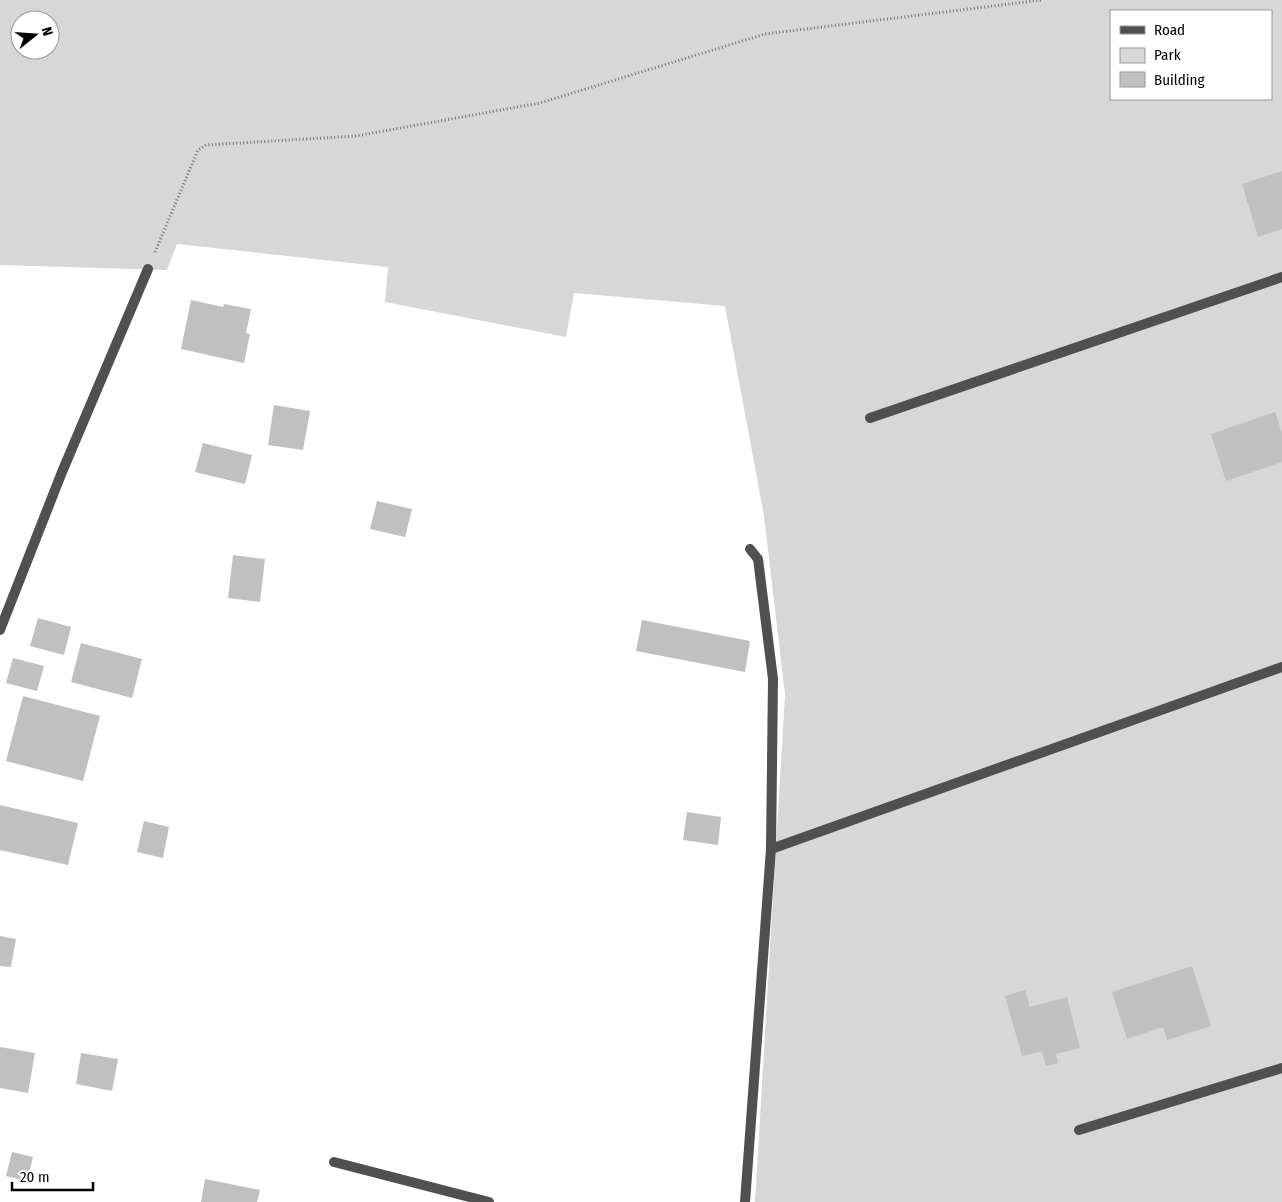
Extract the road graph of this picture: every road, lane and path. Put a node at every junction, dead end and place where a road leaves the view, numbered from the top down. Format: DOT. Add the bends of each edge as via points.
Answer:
graph roads {
  1 [pos="1042,0"];
  2 [pos="148,269"];
  3 [pos="1282,277"];
  4 [pos="870,418"];
  5 [pos="750,549"];
  6 [pos="0,630"];
  7 [pos="1282,667"];
  8 [pos="771,849"];
  9 [pos="1282,1068"];
  10 [pos="1079,1130"];
  11 [pos="334,1162"];
  12 [pos="489,1202"];
  13 [pos="745,1202"];
  1 -- 2 [label="path" via="765,34 540,103 356,136 206,145 198,150"];
  2 -- 6 [label="street" via="62,472"];
  3 -- 4 [label="street"];
  5 -- 8 [label="street" via="758,559 773,679"];
  7 -- 8 [label="street"];
  8 -- 13 [label="street"];
  9 -- 10 [label="street"];
  11 -- 12 [label="street"];
}
